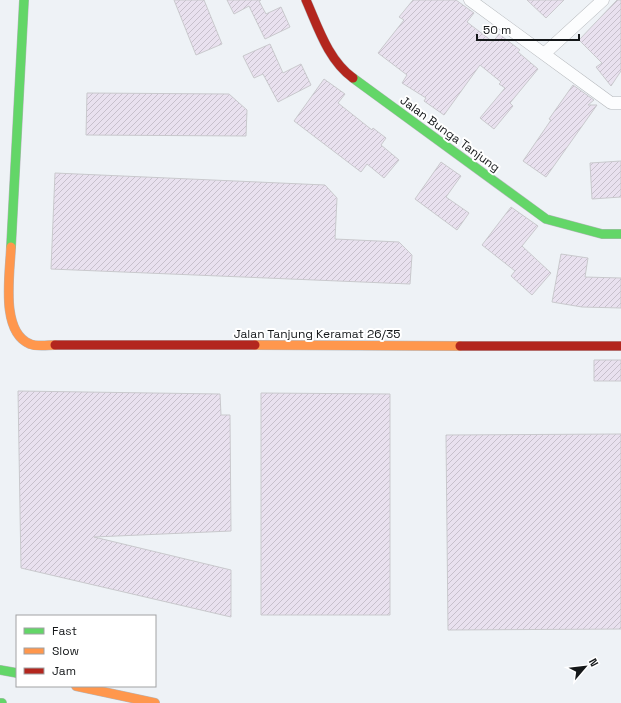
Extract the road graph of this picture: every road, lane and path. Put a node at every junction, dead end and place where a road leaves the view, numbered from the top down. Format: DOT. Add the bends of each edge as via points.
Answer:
graph roads {
  1 [pos="24,0"];
  2 [pos="306,0"];
  3 [pos="470,0"];
  4 [pos="603,0"];
  5 [pos="544,54"];
  6 [pos="621,103"];
  7 [pos="621,234"];
  8 [pos="621,346"];
  9 [pos="0,670"];
  10 [pos="16,673"];
  11 [pos="81,687"];
  12 [pos="155,703"];
  1 -- 8 [label="main road, Jalan Tanjung Keramat 26/35" via="8,310 10,324 16,335 25,342 32,345"];
  2 -- 7 [label="main road, Jalan Bunga Tanjung" via="327,48 345,72 546,219 602,234"];
  3 -- 5 [label="street"];
  4 -- 5 [label="street"];
  5 -- 6 [label="street" via="611,103"];
  9 -- 10 [label="main road"];
  11 -- 12 [label="main road"];
}
